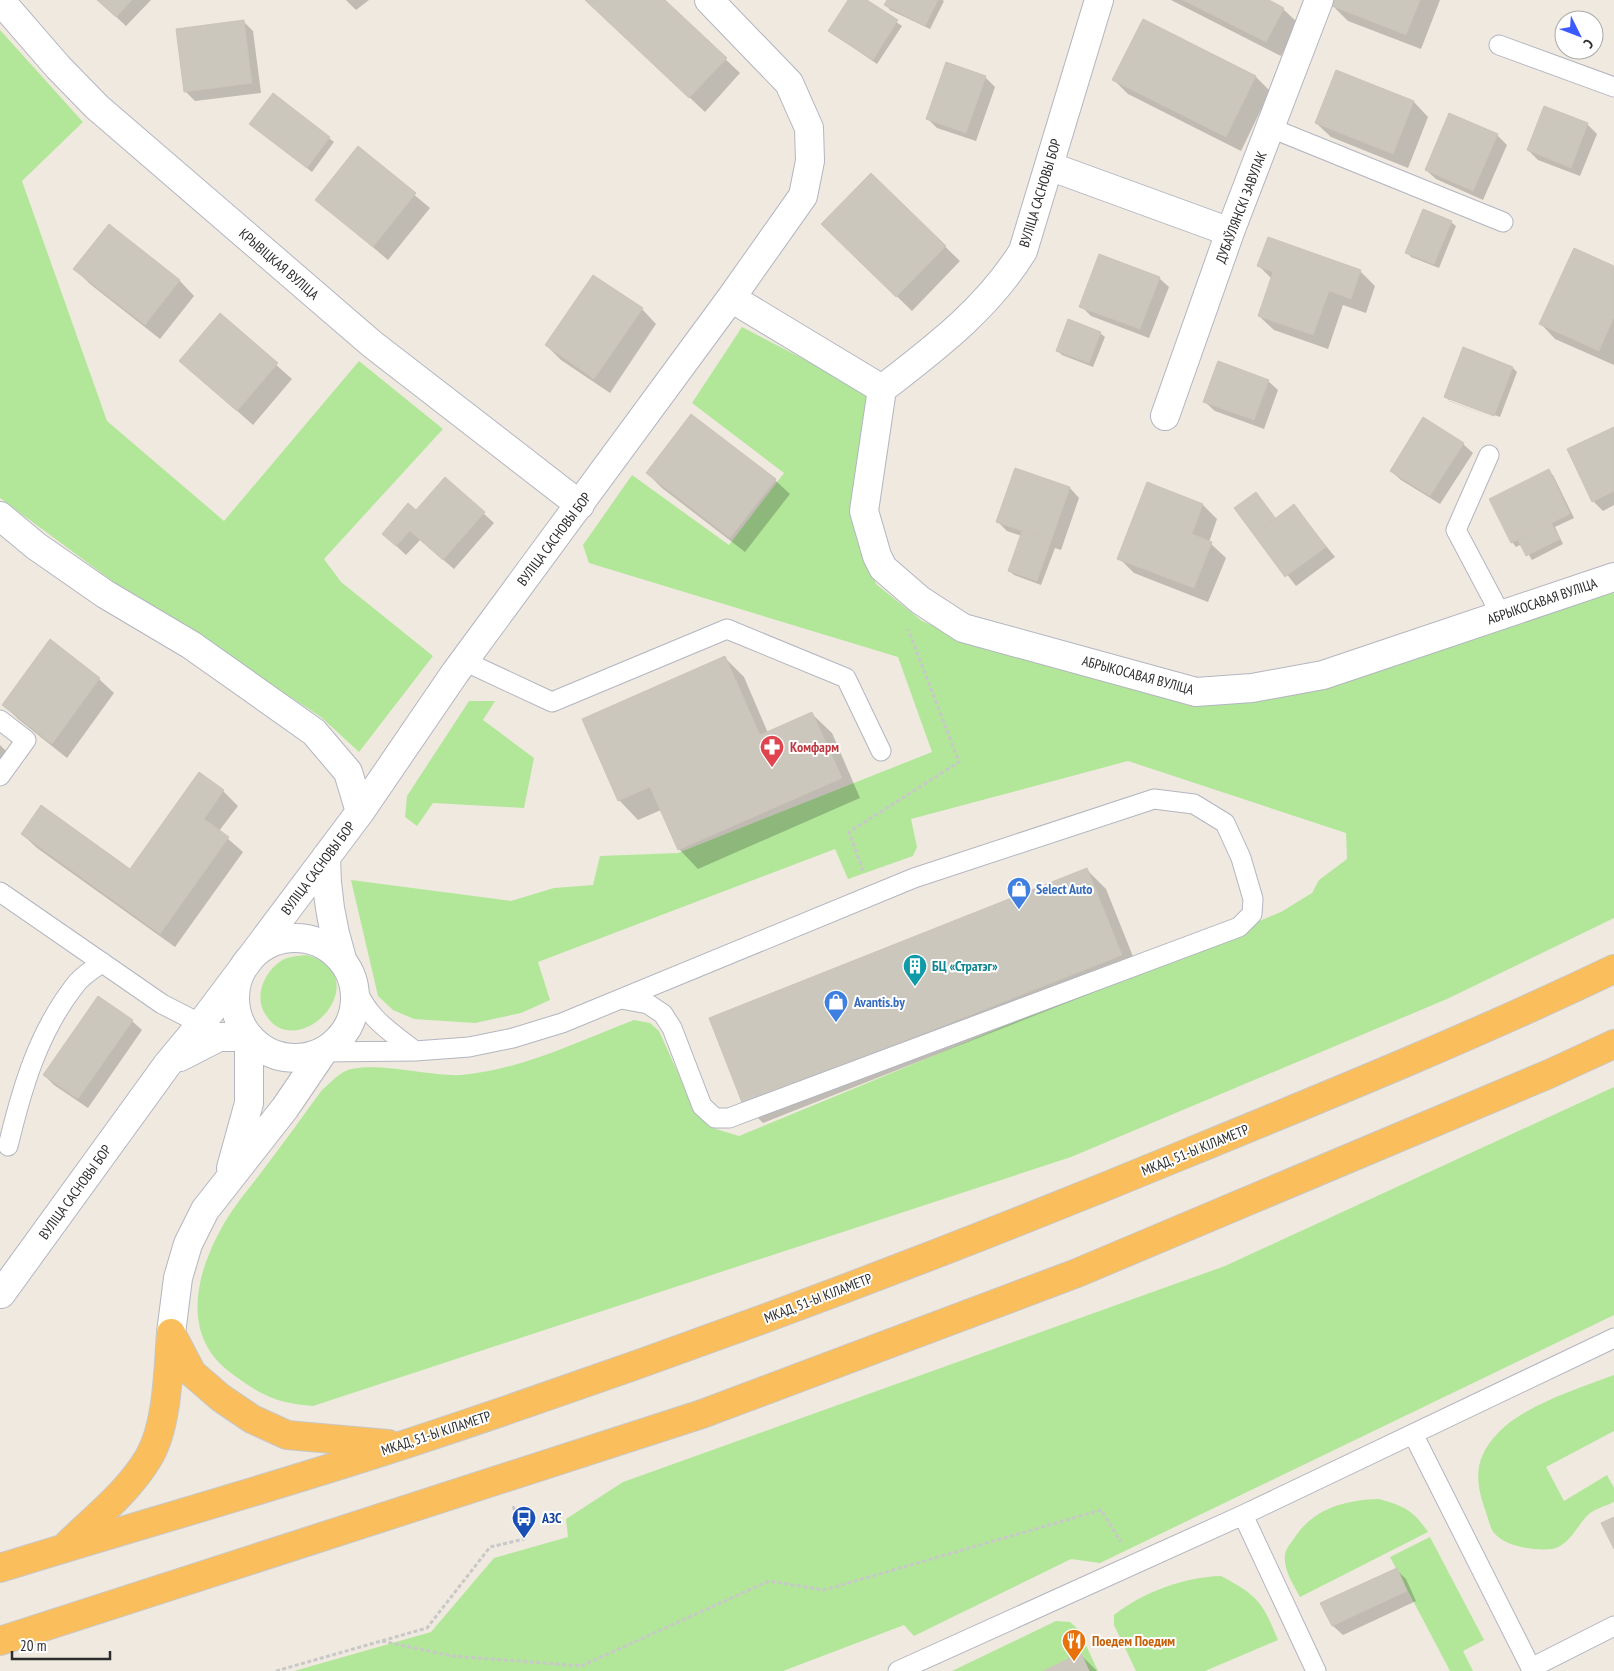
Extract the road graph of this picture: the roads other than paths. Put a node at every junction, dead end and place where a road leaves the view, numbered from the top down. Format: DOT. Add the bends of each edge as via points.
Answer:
graph roads {
  1 [pos="0,0"];
  2 [pos="709,0"];
  3 [pos="1099,0"];
  4 [pos="1320,0"];
  5 [pos="1499,44"];
  6 [pos="1614,87"];
  7 [pos="1271,128"];
  8 [pos="1049,166"];
  9 [pos="1503,222"];
  10 [pos="1230,232"];
  11 [pos="731,298"];
  12 [pos="882,389"];
  13 [pos="1165,416"];
  14 [pos="1489,455"];
  15 [pos="580,505"];
  16 [pos="0,516"];
  17 [pos="1614,577"];
  18 [pos="1501,615"];
  19 [pos="464,661"];
  20 [pos="0,720"];
  21 [pos="881,751"];
  22 [pos="0,776"];
  23 [pos="360,812"];
  24 [pos="326,857"];
  25 [pos="0,892"];
  26 [pos="247,961"];
  27 [pos="102,962"];
  28 [pos="1614,969"];
  29 [pos="348,971"];
  30 [pos="621,999"];
  31 [pos="201,1024"];
  32 [pos="249,1037"];
  33 [pos="1614,1044"];
  34 [pos="322,1052"];
  35 [pos="415,1052"];
  36 [pos="167,1065"];
  37 [pos="8,1146"];
  38 [pos="227,1179"];
  39 [pos="0,1294"];
  40 [pos="171,1333"];
  41 [pos="1614,1338"];
  42 [pos="1413,1434"];
  43 [pos="402,1445"];
  44 [pos="1243,1515"];
  45 [pos="63,1548"];
  46 [pos="0,1568"];
  47 [pos="1614,1626"];
  48 [pos="0,1641"];
  49 [pos="1532,1670"];
  50 [pos="898,1671"];
  51 [pos="1316,1671"];
  1 -- 15 [label="street, КРЫВІЦКАЯ ВУЛІЦА" via="97,107 372,344"];
  2 -- 11 [label="street, ВУЛІЦА САСНОВЫ БОР" via="789,83 809,128 810,161 803,196"];
  3 -- 8 [label="street, ВУЛІЦА САСНОВЫ БОР"];
  4 -- 7 [label="street, ДУБАЎЛЯНСКІ ЗАВУЛАК"];
  5 -- 6 [label="lane"];
  7 -- 9 [label="lane"];
  7 -- 10 [label="street, ДУБАЎЛЯНСКІ ЗАВУЛАК"];
  8 -- 10 [label="street"];
  8 -- 12 [label="street, ВУЛІЦА САСНОВЫ БОР" via="1023,251 1012,269 974,313 942,343"];
  10 -- 13 [label="street, ДУБАЎЛЯНСКІ ЗАВУЛАК"];
  11 -- 12 [label="street"];
  11 -- 15 [label="street, ВУЛІЦА САСНОВЫ БОР"];
  12 -- 18 [label="street, АБРЫКОСАВАЯ ВУЛІЦА" via="864,511 877,556 883,568 920,600 963,628 1196,692 1252,688 1323,675"];
  14 -- 18 [label="lane" via="1456,530"];
  15 -- 19 [label="street, ВУЛІЦА САСНОВЫ БОР"];
  16 -- 23 [label="street" via="36,546 191,646 314,732 348,772"];
  17 -- 18 [label="street, АБРЫКОСАВАЯ ВУЛІЦА"];
  19 -- 21 [label="lane" via="552,702 728,629 846,678"];
  19 -- 23 [label="street, ВУЛІЦА САСНОВЫ БОР"];
  20 -- 22 [label="lane" via="26,740"];
  23 -- 24 [label="street, ВУЛІЦА САСНОВЫ БОР"];
  24 -- 26 [label="street, ВУЛІЦА САСНОВЫ БОР"];
  24 -- 29 [label="street" via="331,923"];
  25 -- 27 [label="lane"];
  26 -- 29 [label="street" via="260,948 294,937 328,947"];
  26 -- 31 [label="street, ВУЛІЦА САСНОВЫ БОР"];
  26 -- 32 [label="street" via="238,979 235,999 238,1019"];
  27 -- 31 [label="lane" via="162,1004"];
  27 -- 37 [label="lane" via="77,983 48,1026 23,1084"];
  28 -- 43 [label="highway, МКАД, 51-Ы КІЛАМЕТР" via="1284,1114 1021,1221 676,1352"];
  29 -- 34 [label="street" via="355,1003 350,1023 339,1040"];
  29 -- 35 [label="lane" via="361,1003 370,1014"];
  30 -- 30 [label="lane" via="914,878 1154,798 1194,804 1226,822 1253,899 1252,914 1239,927 729,1118 715,1118 702,1106 672,1028 663,1014 648,1004"];
  30 -- 35 [label="lane" via="562,1023 513,1038 469,1048"];
  31 -- 36 [label="street, ВУЛІЦА САСНОВЫ БОР"];
  32 -- 34 [label="street" via="264,1050 283,1057 303,1058"];
  32 -- 36 [label="street" via="220,1037"];
  32 -- 38 [label="street" via="249,1103"];
  33 -- 48 [label="highway" via="1077,1273 711,1410"];
  34 -- 35 [label="lane"];
  34 -- 38 [label="street" via="285,1108"];
  36 -- 39 [label="street, ВУЛІЦА САСНОВЫ БОР"];
  38 -- 40 [label="street" via="205,1210 188,1244 178,1278"];
  40 -- 43 [label="highway" via="192,1372 221,1398 252,1419 287,1435"];
  40 -- 45 [label="highway" via="161,1423 150,1456 127,1488"];
  41 -- 42 [label="lane"];
  42 -- 44 [label="lane"];
  42 -- 49 [label="lane"];
  43 -- 45 [label="highway, МКАД, 51-Ы КІЛАМЕТР"];
  44 -- 50 [label="lane"];
  44 -- 51 [label="lane"];
  45 -- 46 [label="highway, МКАД, 51-Ы КІЛАМЕТР"];
  47 -- 49 [label="lane"];
}
